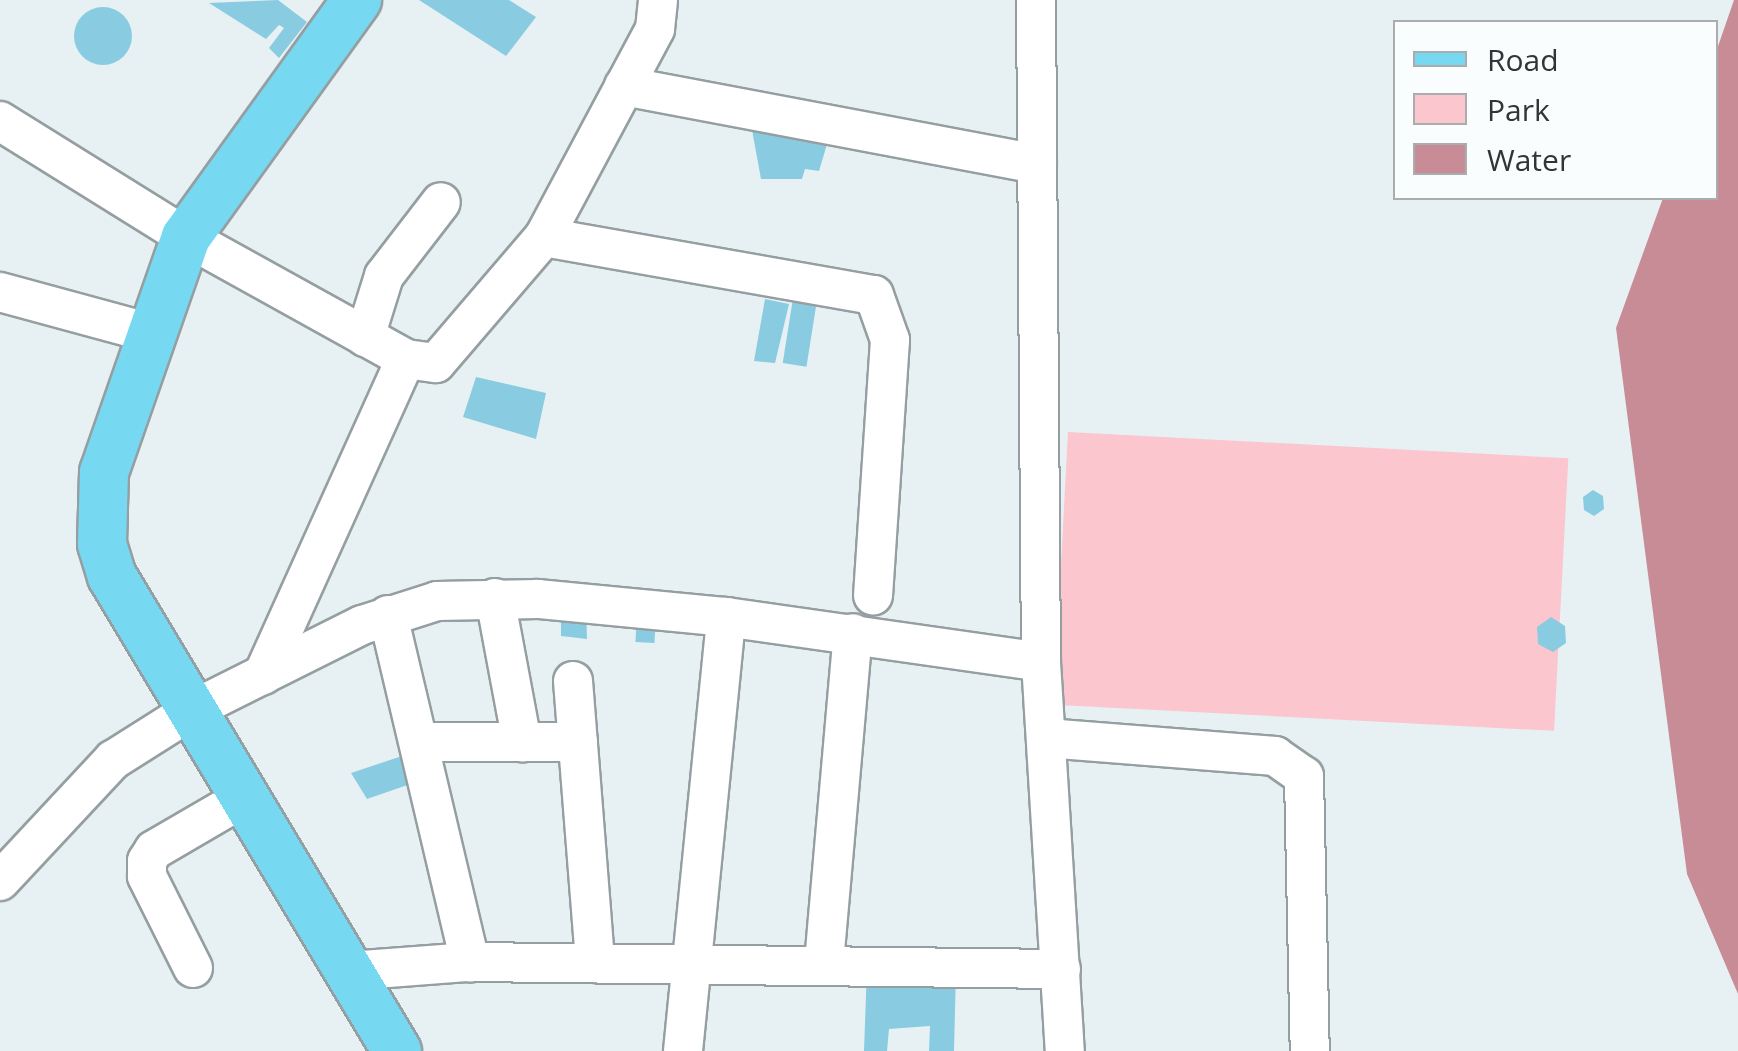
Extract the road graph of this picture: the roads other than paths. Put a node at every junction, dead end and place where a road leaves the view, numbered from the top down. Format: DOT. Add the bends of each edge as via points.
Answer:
graph roads {
  1 [pos="357,0"];
  2 [pos="658,0"];
  3 [pos="1036,0"];
  4 [pos="624,86"];
  5 [pos="0,121"];
  6 [pos="1037,164"];
  7 [pos="441,202"];
  8 [pos="186,237"];
  9 [pos="544,238"];
  10 [pos="0,292"];
  11 [pos="148,332"];
  12 [pos="365,336"];
  13 [pos="406,360"];
  14 [pos="873,595"];
  15 [pos="494,598"];
  16 [pos="388,615"];
  17 [pos="726,617"];
  18 [pos="853,633"];
  19 [pos="1041,662"];
  20 [pos="263,675"];
  21 [pos="573,682"];
  22 [pos="192,710"];
  23 [pos="1046,738"];
  24 [pos="419,742"];
  25 [pos="522,742"];
  26 [pos="578,742"];
  27 [pos="245,797"];
  28 [pos="0,881"];
  29 [pos="470,962"];
  30 [pos="595,962"];
  31 [pos="687,962"];
  32 [pos="824,964"];
  33 [pos="193,968"];
  34 [pos="1061,969"];
  35 [pos="348,970"];
  36 [pos="397,1051"];
  37 [pos="682,1051"];
  38 [pos="1065,1051"];
  39 [pos="1310,1051"];
  1 -- 8 [label="main road"];
  2 -- 4 [label="street" via="655,28"];
  3 -- 6 [label="street"];
  4 -- 6 [label="street"];
  4 -- 9 [label="street"];
  5 -- 8 [label="street"];
  6 -- 19 [label="street"];
  7 -- 12 [label="street" via="384,276"];
  8 -- 11 [label="main road"];
  8 -- 12 [label="street"];
  9 -- 13 [label="street" via="448,356 436,363"];
  9 -- 14 [label="street" via="874,295 890,340"];
  10 -- 11 [label="street"];
  11 -- 22 [label="main road" via="104,472 102,544 112,576"];
  12 -- 13 [label="street"];
  13 -- 20 [label="street"];
  15 -- 16 [label="street" via="437,600"];
  15 -- 17 [label="street"];
  15 -- 25 [label="street"];
  16 -- 20 [label="street"];
  16 -- 24 [label="street"];
  17 -- 18 [label="street"];
  17 -- 31 [label="street"];
  18 -- 19 [label="street"];
  18 -- 32 [label="street"];
  19 -- 23 [label="street"];
  20 -- 22 [label="street"];
  21 -- 26 [label="street"];
  22 -- 27 [label="main road"];
  22 -- 28 [label="street" via="92,778"];
  23 -- 34 [label="street"];
  23 -- 39 [label="street" via="1276,756 1304,776"];
  24 -- 25 [label="street"];
  24 -- 29 [label="street"];
  25 -- 26 [label="street"];
  26 -- 30 [label="street"];
  27 -- 33 [label="street" via="146,861 147,876"];
  27 -- 35 [label="main road"];
  29 -- 30 [label="street"];
  29 -- 35 [label="street"];
  30 -- 31 [label="street"];
  31 -- 32 [label="street"];
  31 -- 37 [label="street"];
  32 -- 34 [label="street"];
  34 -- 38 [label="street"];
  35 -- 36 [label="main road"];
}
